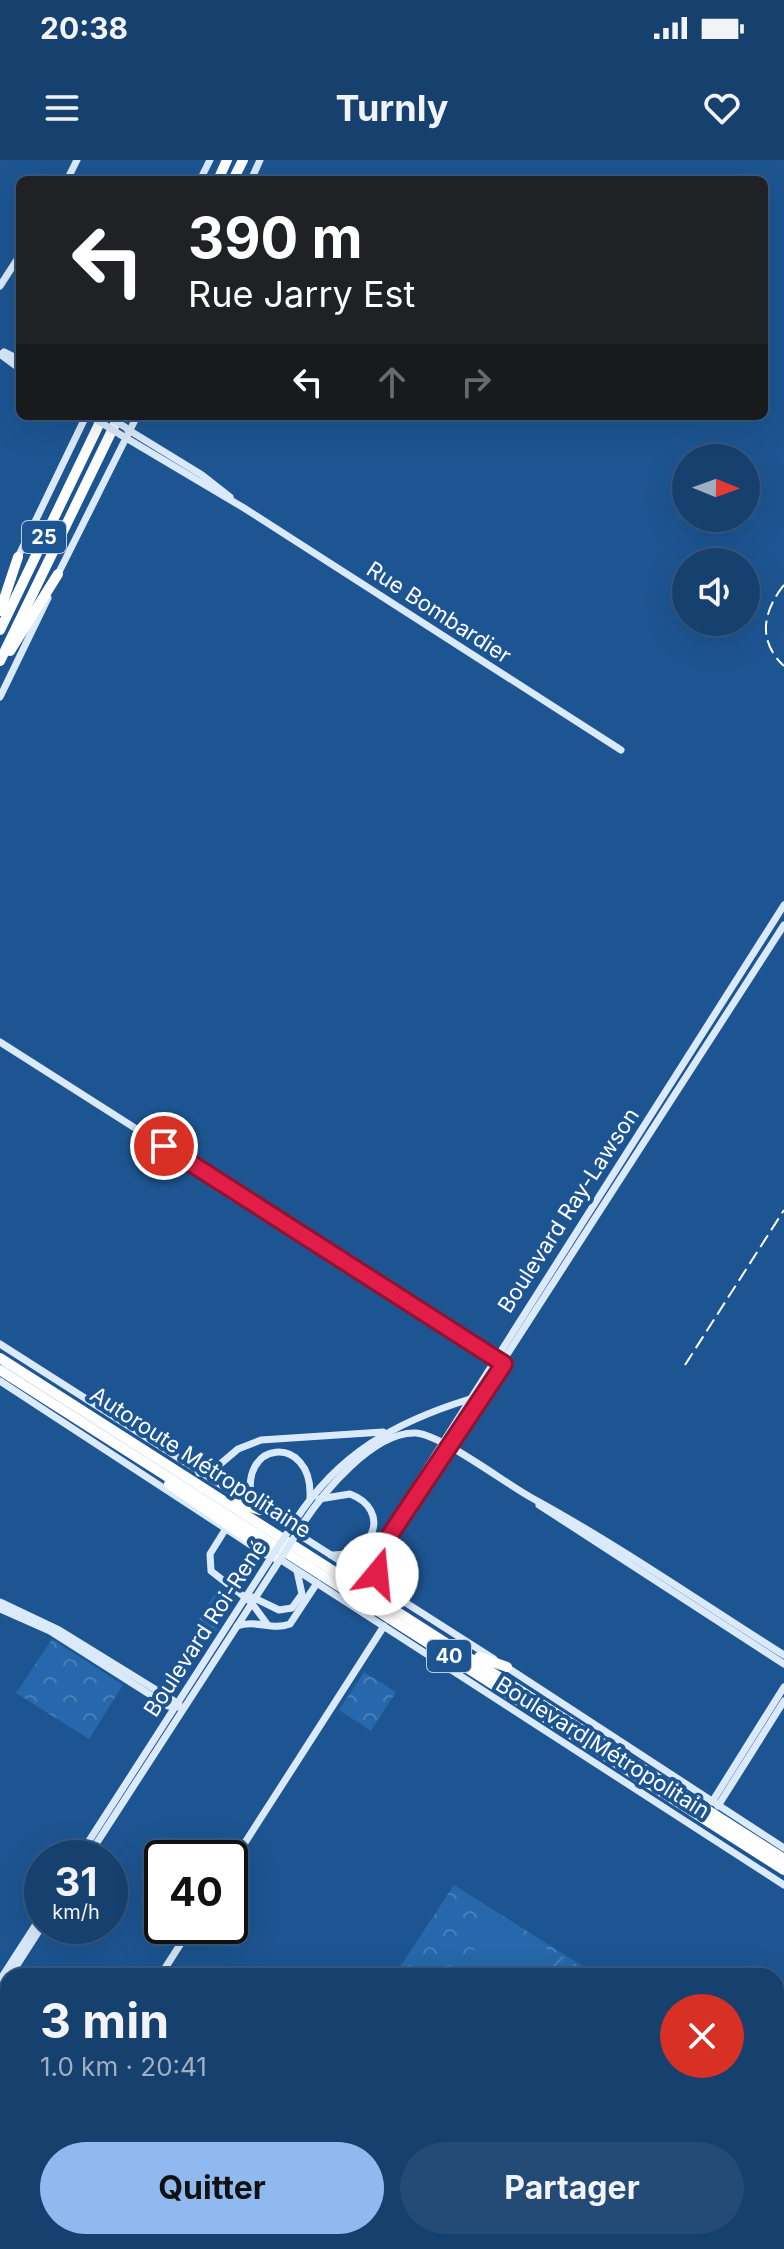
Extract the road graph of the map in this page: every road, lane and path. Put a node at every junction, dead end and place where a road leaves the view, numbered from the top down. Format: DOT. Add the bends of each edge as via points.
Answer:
graph roads {
  1 [pos="16,261"];
  2 [pos="0,286"];
  3 [pos="0,352"];
  4 [pos="16,366"];
  5 [pos="88,420"];
  6 [pos="101,420"];
  7 [pos="102,420"];
  8 [pos="124,427"];
  9 [pos="18,557"];
  10 [pos="58,574"];
  11 [pos="0,594"];
  12 [pos="0,611"];
  13 [pos="0,630"];
  14 [pos="0,663"];
  15 [pos="0,697"];
  16 [pos="621,750"];
  17 [pos="784,905"];
  18 [pos="784,925"];
  19 [pos="0,1042"];
  20 [pos="534,1298"];
  21 [pos="542,1304"];
  22 [pos="0,1344"];
  23 [pos="0,1358"];
  24 [pos="496,1358"];
  25 [pos="504,1364"];
  26 [pos="0,1370"];
  27 [pos="0,1381"];
  28 [pos="470,1399"];
  29 [pos="390,1431"];
  30 [pos="446,1446"];
  31 [pos="130,1453"];
  32 [pos="199,1473"];
  33 [pos="208,1491"];
  34 [pos="309,1498"];
  35 [pos="532,1498"];
  36 [pos="319,1499"];
  37 [pos="256,1508"];
  38 [pos="298,1523"];
  39 [pos="225,1530"];
  40 [pos="329,1555"];
  41 [pos="272,1563"];
  42 [pos="297,1571"];
  43 [pos="359,1575"];
  44 [pos="265,1582"];
  45 [pos="317,1583"];
  46 [pos="384,1590"];
  47 [pos="250,1598"];
  48 [pos="0,1602"];
  49 [pos="267,1604"];
  50 [pos="0,1609"];
  51 [pos="267,1624"];
  52 [pos="237,1626"];
  53 [pos="384,1626"];
  54 [pos="433,1634"];
  55 [pos="784,1655"];
  56 [pos="784,1664"];
  57 [pos="507,1667"];
  58 [pos="784,1687"];
  59 [pos="784,1701"];
  60 [pos="179,1706"];
  61 [pos="715,1804"];
  62 [pos="90,1840"];
  63 [pos="98,1840"];
  64 [pos="247,1840"];
  65 [pos="784,1848"];
  66 [pos="784,1859"];
  67 [pos="784,1870"];
  68 [pos="784,1885"];
  69 [pos="24,1943"];
  70 [pos="31,1944"];
  71 [pos="180,1944"];
  72 [pos="8,1968"];
  73 [pos="15,1968"];
  74 [pos="165,1968"];
  1 -- 2 [label="street"];
  3 -- 4 [label="street"];
  5 -- 9 [label="street"];
  6 -- 13 [label="highway, 25"];
  7 -- 8 [label="street, Rue Bombardier, bridge"];
  8 -- 10 [label="street"];
  8 -- 14 [label="highway, 25" via="91,473"];
  8 -- 16 [label="street, Rue Bombardier"];
  9 -- 11 [label="street"];
  9 -- 12 [label="highway"];
  10 -- 14 [label="highway"];
  10 -- 15 [label="street"];
  17 -- 20 [label="street, Boulevard Ray-Lawson"];
  18 -- 21 [label="street, Boulevard Ray-Lawson"];
  19 -- 24 [label="street"];
  20 -- 21 [label="street"];
  20 -- 24 [label="street, Boulevard Ray-Lawson"];
  21 -- 25 [label="street, Boulevard Ray-Lawson"];
  22 -- 32 [label="street, Boulevard Métropolitain"];
  23 -- 33 [label="highway, Autoroute Métropolitaine / 40"];
  24 -- 25 [label="street"];
  24 -- 28 [label="street, Boulevard Ray-Lawson"];
  25 -- 30 [label="street, Boulevard Ray-Lawson"];
  26 -- 31 [label="highway, Autoroute Métropolitaine / 40"];
  27 -- 39 [label="street, Boulevard Métropolitain"];
  28 -- 29 [label="street, Boulevard Roi-René"];
  28 -- 30 [label="street, Boulevard Ray-Lawson"];
  29 -- 32 [label="street" via="261,1440 233,1452 212,1471"];
  29 -- 34 [label="street, Boulevard Roi-René" via="344,1460"];
  30 -- 35 [label="street, Boulevard Roi-René"];
  30 -- 36 [label="street, Boulevard Roi-René" via="420,1434 400,1437 350,1467"];
  30 -- 43 [label="street, Boulevard Ray-Lawson"];
  30 -- 46 [label="street, Boulevard Ray-Lawson" via="378,1555"];
  31 -- 41 [label="highway"];
  31 -- 67 [label="highway, Autoroute Métropolitaine / 40"];
  32 -- 37 [label="street, Boulevard Métropolitain"];
  33 -- 37 [label="highway"];
  33 -- 54 [label="highway, Autoroute Métropolitaine / 40"];
  34 -- 37 [label="street" via="304,1464 276,1452 251,1470 248,1484"];
  34 -- 38 [label="street, Boulevard Roi-René"];
  35 -- 55 [label="street"];
  35 -- 56 [label="street" via="549,1514"];
  36 -- 38 [label="street, Boulevard Roi-René"];
  36 -- 40 [label="street" via="354,1495 366,1503 373,1519 363,1547 351,1554"];
  37 -- 40 [label="street, Boulevard Métropolitain"];
  38 -- 41 [label="street, Boulevard Roi-René, bridge"];
  39 -- 41 [label="street, Boulevard Métropolitain"];
  39 -- 47 [label="street" via="210,1554 210,1567 215,1577"];
  40 -- 43 [label="street, Boulevard Métropolitain"];
  41 -- 42 [label="street, Boulevard Métropolitain"];
  41 -- 44 [label="street, Boulevard Roi-René"];
  41 -- 47 [label="street, Boulevard Roi-René"];
  42 -- 45 [label="street, Boulevard Métropolitain"];
  42 -- 49 [label="street" via="302,1594 295,1606 283,1610"];
  43 -- 46 [label="street, Boulevard Métropolitain"];
  44 -- 47 [label="street, Boulevard Roi-René"];
  44 -- 49 [label="street"];
  45 -- 51 [label="street" via="290,1624"];
  45 -- 53 [label="street, Boulevard Métropolitain"];
  46 -- 57 [label="street, Boulevard Métropolitain"];
  47 -- 49 [label="street"];
  47 -- 51 [label="street"];
  47 -- 52 [label="street, Boulevard Roi-René"];
  47 -- 60 [label="street, Boulevard Roi-René"];
  48 -- 60 [label="street" via="59,1630"];
  50 -- 60 [label="street" via="50,1631 168,1706"];
  51 -- 52 [label="street"];
  52 -- 60 [label="street, Boulevard Roi-René"];
  53 -- 64 [label="street"];
  53 -- 68 [label="street, Boulevard Métropolitain"];
  54 -- 57 [label="highway"];
  54 -- 66 [label="highway, Autoroute Métropolitaine / 40"];
  57 -- 61 [label="street, Boulevard Métropolitain"];
  58 -- 61 [label="street"];
  59 -- 61 [label="street"];
  60 -- 62 [label="street, Boulevard Roi-René"];
  60 -- 63 [label="street, Boulevard Roi-René"];
  61 -- 65 [label="street, Boulevard Métropolitain"];
  69 -- 72 [label="street"];
  70 -- 73 [label="street"];
  71 -- 74 [label="street"];
}
